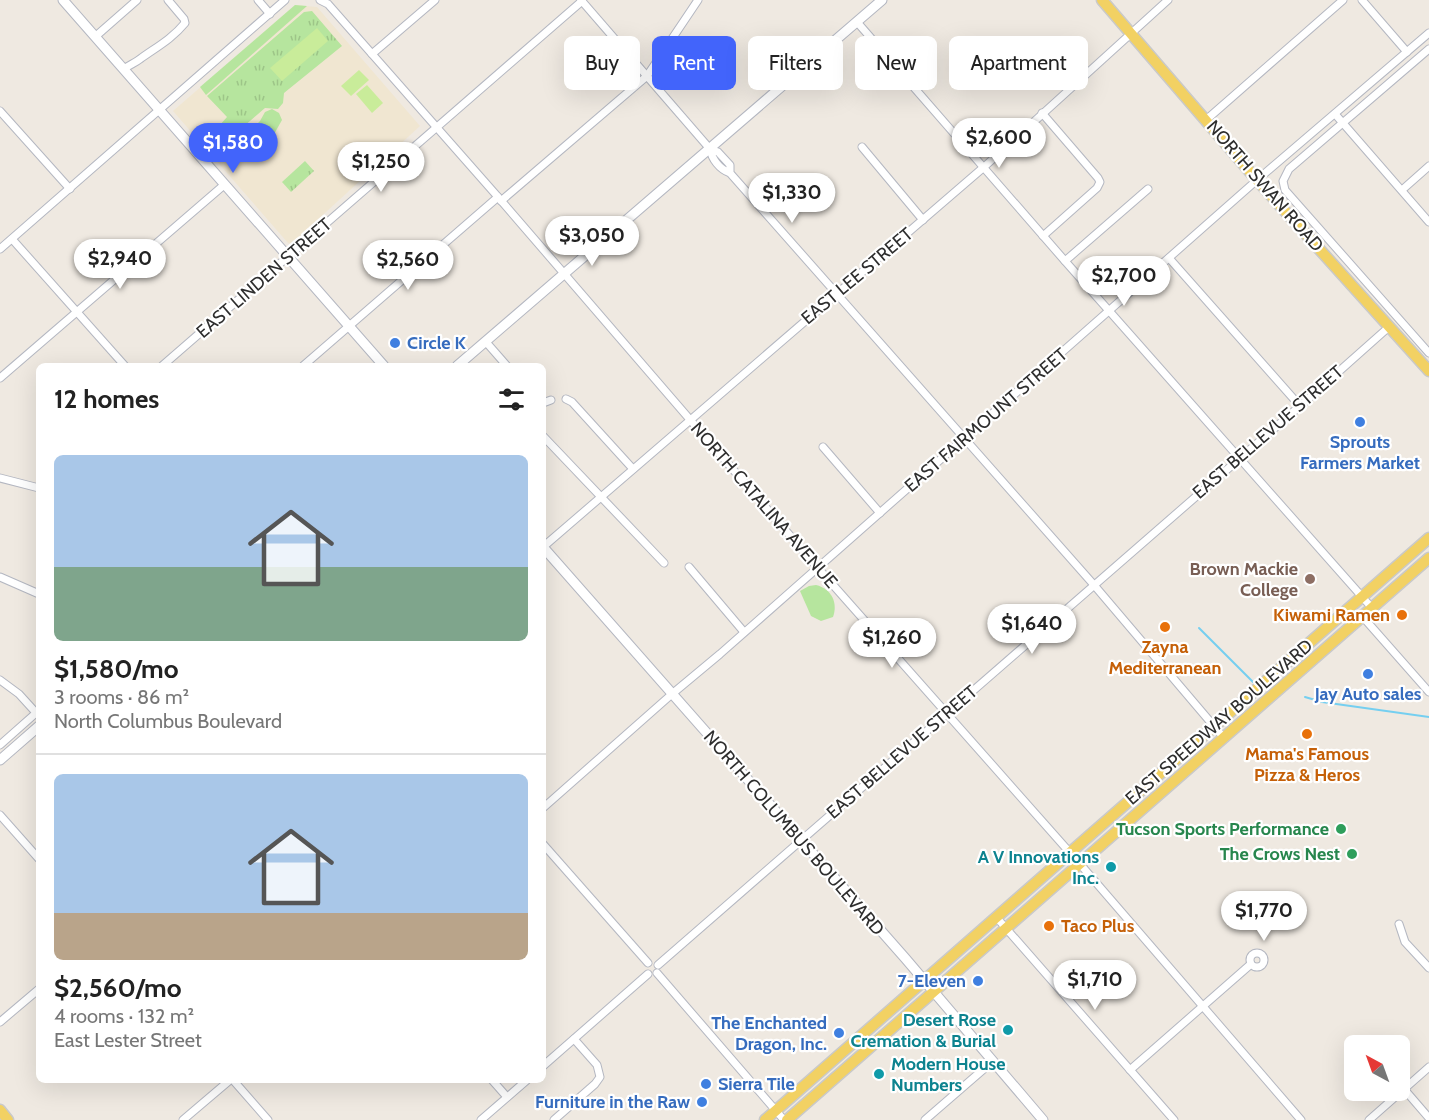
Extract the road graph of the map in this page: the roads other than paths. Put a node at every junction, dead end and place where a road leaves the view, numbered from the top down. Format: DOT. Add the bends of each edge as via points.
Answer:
graph roads {
  1 [pos="63,0"];
  2 [pos="137,0"];
  3 [pos="168,0"];
  4 [pos="258,0"];
  5 [pos="285,0"];
  6 [pos="320,0"];
  7 [pos="435,0"];
  8 [pos="698,0"];
  9 [pos="882,0"];
  10 [pos="1101,0"];
  11 [pos="1168,0"];
  12 [pos="1343,0"];
  13 [pos="1362,0"];
  14 [pos="581,1"];
  15 [pos="270,14"];
  16 [pos="857,22"];
  17 [pos="1130,33"];
  18 [pos="1429,33"];
  19 [pos="96,36"];
  20 [pos="1429,49"];
  21 [pos="1407,52"];
  22 [pos="372,54"];
  23 [pos="124,69"];
  24 [pos="647,76"];
  25 [pos="160,110"];
  26 [pos="0,111"];
  27 [pos="1042,113"];
  28 [pos="1335,114"];
  29 [pos="1206,120"];
  30 [pos="1342,124"];
  31 [pos="437,128"];
  32 [pos="862,147"];
  33 [pos="710,149"];
  34 [pos="1429,166"];
  35 [pos="984,167"];
  36 [pos="1257,180"];
  37 [pos="224,184"];
  38 [pos="70,189"];
  39 [pos="1148,189"];
  40 [pos="1401,190"];
  41 [pos="500,199"];
  42 [pos="923,219"];
  43 [pos="1429,222"];
  44 [pos="1043,236"];
  45 [pos="12,239"];
  46 [pos="0,249"];
  47 [pos="288,257"];
  48 [pos="1169,258"];
  49 [pos="1065,261"];
  50 [pos="564,274"];
  51 [pos="836,292"];
  52 [pos="1110,310"];
  53 [pos="76,312"];
  54 [pos="349,326"];
  55 [pos="1390,326"];
  56 [pos="486,342"];
  57 [pos="1429,353"];
  58 [pos="122,363"];
  59 [pos="165,363"];
  60 [pos="306,363"];
  61 [pos="381,363"];
  62 [pos="461,363"];
  63 [pos="504,363"];
  64 [pos="1429,371"];
  65 [pos="0,378"];
  66 [pos="566,399"];
  67 [pos="551,400"];
  68 [pos="546,402"];
  69 [pos="1300,406"];
  70 [pos="690,419"];
  71 [pos="546,439"];
  72 [pos="964,439"];
  73 [pos="822,447"];
  74 [pos="1240,457"];
  75 [pos="633,469"];
  76 [pos="0,478"];
  77 [pos="36,487"];
  78 [pos="602,496"];
  79 [pos="880,513"];
  80 [pos="1429,538"];
  81 [pos="546,545"];
  82 [pos="546,551"];
  83 [pos="1429,558"];
  84 [pos="664,563"];
  85 [pos="689,567"];
  86 [pos="818,568"];
  87 [pos="0,577"];
  88 [pos="1094,585"];
  89 [pos="36,593"];
  90 [pos="1362,596"];
  91 [pos="1372,608"];
  92 [pos="1362,616"];
  93 [pos="744,632"];
  94 [pos="0,680"];
  95 [pos="1429,692"];
  96 [pos="672,694"];
  97 [pos="36,712"];
  98 [pos="946,712"];
  99 [pos="36,716"];
  100 [pos="1214,726"];
  101 [pos="36,729"];
  102 [pos="1224,738"];
  103 [pos="0,745"];
  104 [pos="0,760"];
  105 [pos="546,805"];
  106 [pos="0,815"];
  107 [pos="801,841"];
  108 [pos="546,847"];
  109 [pos="1070,853"];
  110 [pos="36,856"];
  111 [pos="1080,864"];
  112 [pos="997,918"];
  113 [pos="1399,924"];
  114 [pos="1006,930"];
  115 [pos="648,963"];
  116 [pos="1251,964"];
  117 [pos="658,965"];
  118 [pos="1429,969"];
  119 [pos="653,973"];
  120 [pos="924,981"];
  121 [pos="36,992"];
  122 [pos="934,992"];
  123 [pos="1202,1006"];
  124 [pos="0,1022"];
  125 [pos="574,1039"];
  126 [pos="993,1061"];
  127 [pos="546,1063"];
  128 [pos="1429,1067"];
  129 [pos="1130,1070"];
  130 [pos="227,1083"];
  131 [pos="234,1083"];
  132 [pos="495,1083"];
  133 [pos="523,1083"];
  134 [pos="1410,1084"];
  135 [pos="1410,1096"];
  136 [pos="507,1097"];
  137 [pos="1390,1101"];
  138 [pos="0,1110"];
  139 [pos="775,1111"];
  140 [pos="1429,1118"];
  141 [pos="8,1120"];
  142 [pos="183,1120"];
  143 [pos="268,1120"];
  144 [pos="481,1120"];
  145 [pos="554,1120"];
  146 [pos="765,1120"];
  147 [pos="786,1120"];
  148 [pos="925,1120"];
  149 [pos="1043,1120"];
  150 [pos="1174,1120"];
  151 [pos="1301,1120"];
  152 [pos="1369,1120"];
  1 -- 19 [label="street"];
  2 -- 19 [label="street"];
  3 -- 23 [label="street" via="185,23 157,49"];
  4 -- 15 [label="street"];
  5 -- 15 [label="street"];
  6 -- 22 [label="street, NORTH CATALINA AVENUE"];
  7 -- 22 [label="street"];
  8 -- 24 [label="street"];
  9 -- 16 [label="street"];
  10 -- 17 [label="main road, NORTH SWAN ROAD"];
  11 -- 17 [label="street, EAST LEE STREET"];
  12 -- 29 [label="street"];
  13 -- 21 [label="street"];
  14 -- 24 [label="street"];
  14 -- 31 [label="street, EAST LINDEN STREET"];
  15 -- 25 [label="street"];
  16 -- 33 [label="street"];
  16 -- 35 [label="street"];
  17 -- 27 [label="street, EAST LEE STREET"];
  17 -- 29 [label="main road, NORTH SWAN ROAD"];
  18 -- 21 [label="street, EAST FAIRMOUNT STREET"];
  19 -- 23 [label="street"];
  20 -- 30 [label="street"];
  21 -- 28 [label="street, EAST FAIRMOUNT STREET"];
  22 -- 31 [label="street, NORTH CATALINA AVENUE"];
  23 -- 25 [label="street"];
  24 -- 33 [label="street"];
  24 -- 41 [label="street"];
  25 -- 37 [label="street"];
  25 -- 38 [label="street"];
  26 -- 38 [label="street"];
  27 -- 35 [label="street, EAST LEE STREET"];
  27 -- 44 [label="street" via="1100,182"];
  28 -- 30 [label="street"];
  28 -- 36 [label="street, EAST FAIRMOUNT STREET"];
  29 -- 36 [label="main road, NORTH SWAN ROAD"];
  30 -- 40 [label="street"];
  30 -- 57 [label="street, NORTH SWAN ROAD" via="1289,169 1283,178 1285,190"];
  31 -- 41 [label="street, NORTH CATALINA AVENUE"];
  31 -- 47 [label="street, EAST LINDEN STREET"];
  32 -- 42 [label="street"];
  33 -- 50 [label="street"];
  33 -- 51 [label="street" via="730,165 730,172"];
  34 -- 40 [label="street"];
  35 -- 42 [label="street, EAST LEE STREET"];
  35 -- 44 [label="street"];
  36 -- 48 [label="street, EAST FAIRMOUNT STREET"];
  36 -- 55 [label="main road, NORTH SWAN ROAD"];
  37 -- 47 [label="street"];
  37 -- 53 [label="street"];
  38 -- 45 [label="street"];
  39 -- 49 [label="street"];
  40 -- 43 [label="street"];
  41 -- 50 [label="street, NORTH CATALINA AVENUE"];
  41 -- 54 [label="street"];
  42 -- 51 [label="street, EAST LEE STREET"];
  44 -- 49 [label="street"];
  45 -- 46 [label="street"];
  45 -- 53 [label="street"];
  47 -- 54 [label="street"];
  47 -- 59 [label="street, EAST LINDEN STREET"];
  48 -- 52 [label="street, EAST FAIRMOUNT STREET"];
  48 -- 69 [label="street"];
  49 -- 52 [label="street"];
  50 -- 56 [label="street"];
  50 -- 70 [label="street, NORTH CATALINA AVENUE"];
  51 -- 70 [label="street, EAST LEE STREET"];
  51 -- 72 [label="street"];
  52 -- 72 [label="street, EAST FAIRMOUNT STREET"];
  52 -- 74 [label="street"];
  53 -- 58 [label="street"];
  53 -- 65 [label="street"];
  54 -- 60 [label="street"];
  54 -- 61 [label="street"];
  55 -- 64 [label="main road, NORTH SWAN ROAD"];
  55 -- 69 [label="street, EAST BELLEVUE STREET"];
  56 -- 62 [label="street"];
  56 -- 63 [label="street"];
  66 -- 75 [label="street"];
  67 -- 68 [label="street"];
  69 -- 74 [label="street, EAST BELLEVUE STREET"];
  70 -- 75 [label="street, EAST LEE STREET"];
  70 -- 86 [label="street, NORTH CATALINA AVENUE"];
  71 -- 78 [label="street"];
  72 -- 79 [label="street, EAST FAIRMOUNT STREET"];
  72 -- 88 [label="street"];
  73 -- 79 [label="street"];
  74 -- 88 [label="street, EAST BELLEVUE STREET"];
  74 -- 90 [label="street"];
  75 -- 78 [label="street, EAST LEE STREET"];
  76 -- 77 [label="street"];
  78 -- 81 [label="street, EAST LEE STREET"];
  78 -- 84 [label="street"];
  79 -- 86 [label="street, EAST FAIRMOUNT STREET"];
  80 -- 90 [label="main road, EAST SPEEDWAY BOULEVARD"];
  82 -- 96 [label="street, NORTH COLUMBUS BOULEVARD"];
  83 -- 91 [label="main road, EAST SPEEDWAY BOULEVARD"];
  85 -- 93 [label="street"];
  86 -- 93 [label="street, EAST FAIRMOUNT STREET"];
  86 -- 98 [label="street, NORTH CATALINA AVENUE"];
  87 -- 89 [label="street"];
  88 -- 98 [label="street, EAST BELLEVUE STREET"];
  88 -- 100 [label="street"];
  90 -- 91 [label="street"];
  90 -- 100 [label="main road, EAST SPEEDWAY BOULEVARD"];
  91 -- 92 [label="main road, EAST SPEEDWAY BOULEVARD"];
  92 -- 95 [label="street"];
  92 -- 102 [label="main road, EAST SPEEDWAY BOULEVARD"];
  93 -- 96 [label="street, EAST FAIRMOUNT STREET"];
  94 -- 97 [label="street"];
  96 -- 105 [label="street, EAST FAIRMOUNT STREET"];
  96 -- 107 [label="street, NORTH COLUMBUS BOULEVARD"];
  98 -- 107 [label="street, EAST BELLEVUE STREET"];
  98 -- 109 [label="street, NORTH CATALINA AVENUE"];
  99 -- 103 [label="street"];
  100 -- 102 [label="street"];
  100 -- 109 [label="main road, EAST SPEEDWAY BOULEVARD"];
  101 -- 104 [label="street"];
  102 -- 111 [label="main road, EAST SPEEDWAY BOULEVARD"];
  106 -- 110 [label="street"];
  107 -- 117 [label="street, EAST BELLEVUE STREET"];
  107 -- 120 [label="street, NORTH COLUMBUS BOULEVARD"];
  108 -- 115 [label="street"];
  109 -- 111 [label="street, NORTH CATALINA AVENUE"];
  109 -- 112 [label="main road, EAST SPEEDWAY BOULEVARD"];
  111 -- 114 [label="main road, EAST SPEEDWAY BOULEVARD"];
  111 -- 123 [label="street, NORTH CATALINA AVENUE"];
  112 -- 114 [label="street"];
  112 -- 120 [label="main road, EAST SPEEDWAY BOULEVARD"];
  113 -- 118 [label="street" via="1406,942"];
  114 -- 122 [label="main road, EAST SPEEDWAY BOULEVARD"];
  114 -- 129 [label="street"];
  115 -- 117 [label="street"];
  115 -- 119 [label="street" via="646,969"];
  116 -- 123 [label="street"];
  117 -- 119 [label="street"];
  119 -- 125 [label="street"];
  119 -- 139 [label="street"];
  120 -- 122 [label="street, NORTH COLUMBUS BOULEVARD"];
  120 -- 139 [label="main road, EAST SPEEDWAY BOULEVARD"];
  121 -- 124 [label="street"];
  122 -- 126 [label="street, NORTH COLUMBUS BOULEVARD"];
  122 -- 147 [label="main road, EAST SPEEDWAY BOULEVARD"];
  123 -- 129 [label="street"];
  123 -- 151 [label="street, NORTH CATALINA AVENUE"];
  125 -- 127 [label="street"];
  125 -- 145 [label="street" via="597,1065 600,1077"];
  126 -- 148 [label="street"];
  126 -- 149 [label="street, NORTH COLUMBUS BOULEVARD"];
  128 -- 134 [label="street"];
  129 -- 150 [label="street"];
  130 -- 142 [label="street"];
  131 -- 143 [label="street"];
  132 -- 136 [label="street"];
  133 -- 136 [label="street"];
  135 -- 140 [label="street"];
  136 -- 144 [label="street"];
  137 -- 152 [label="street"];
  138 -- 141 [label="main road"];
  139 -- 146 [label="main road, EAST SPEEDWAY BOULEVARD"];
  139 -- 147 [label="street"];
}
